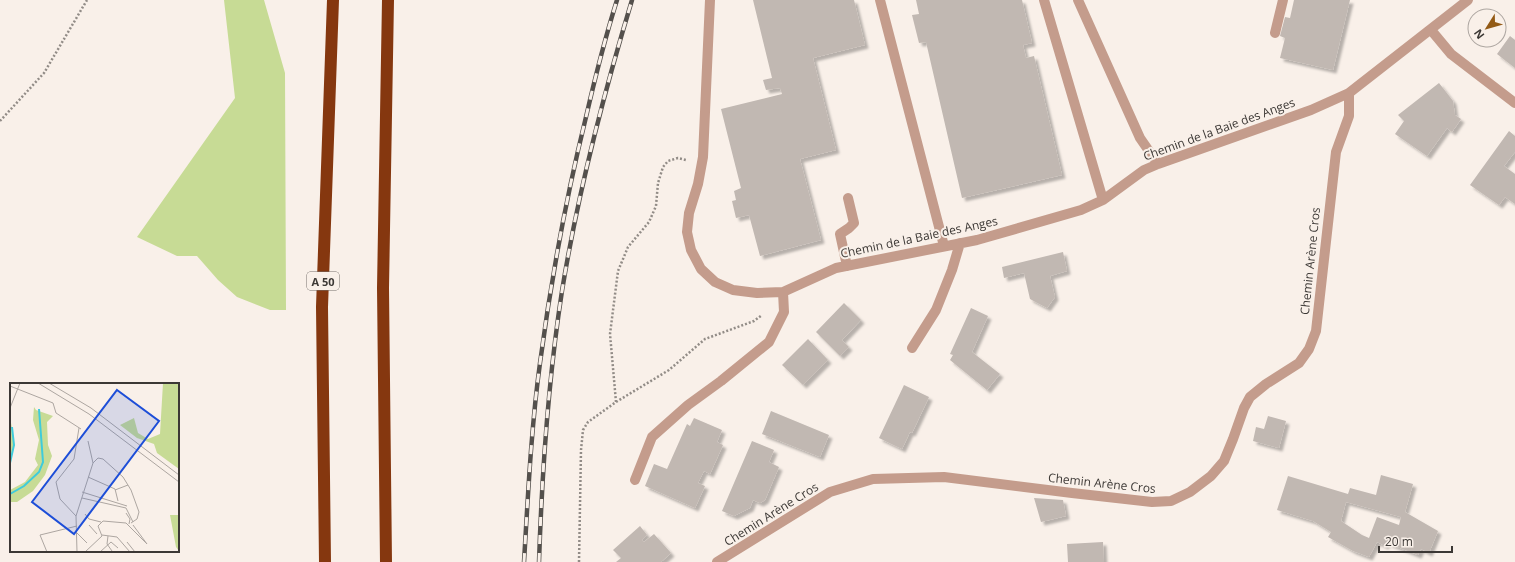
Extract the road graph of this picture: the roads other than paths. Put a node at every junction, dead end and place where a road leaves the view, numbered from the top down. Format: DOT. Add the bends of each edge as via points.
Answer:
graph roads {
  1 [pos="333,0"];
  2 [pos="388,0"];
  3 [pos="710,0"];
  4 [pos="880,0"];
  5 [pos="1044,0"];
  6 [pos="1078,0"];
  7 [pos="1283,0"];
  8 [pos="1468,0"];
  9 [pos="1431,30"];
  10 [pos="1275,33"];
  11 [pos="1349,93"];
  12 [pos="1515,103"];
  13 [pos="1158,164"];
  14 [pos="848,198"];
  15 [pos="1103,200"];
  16 [pos="960,243"];
  17 [pos="944,246"];
  18 [pos="847,266"];
  19 [pos="783,292"];
  20 [pos="912,348"];
  21 [pos="635,480"];
  22 [pos="325,562"];
  23 [pos="386,562"];
  24 [pos="717,562"];
  1 -- 22 [label="highway, A 50" via="322,307"];
  2 -- 23 [label="highway" via="383,288"];
  3 -- 19 [label="street" via="702,163 689,213 687,232 691,250 700,269 715,282 733,290 757,293"];
  4 -- 17 [label="street"];
  5 -- 15 [label="street"];
  6 -- 13 [label="street" via="1140,138"];
  7 -- 10 [label="street"];
  8 -- 9 [label="street"];
  9 -- 11 [label="street"];
  9 -- 12 [label="street" via="1452,54"];
  11 -- 13 [label="street, Chemin de la Baie des Anges" via="1311,110"];
  11 -- 24 [label="street, Chemin Arène Cros" via="1349,116 1336,152 1316,331 1310,349 1299,364 1250,397 1224,461 1211,476 1190,492 1171,501 1152,502 944,477 873,479 830,492"];
  13 -- 15 [label="street, Chemin de la Baie des Anges" via="1144,170"];
  14 -- 18 [label="street" via="854,223 840,234"];
  15 -- 16 [label="street, Chemin de la Baie des Anges" via="1082,210"];
  16 -- 17 [label="street, Chemin de la Baie des Anges"];
  16 -- 20 [label="street" via="936,310"];
  17 -- 18 [label="street, Chemin de la Baie des Anges"];
  18 -- 19 [label="street, Chemin de la Baie des Anges" via="836,268"];
  19 -- 21 [label="street" via="784,312 769,342 688,405 652,437"];
}
